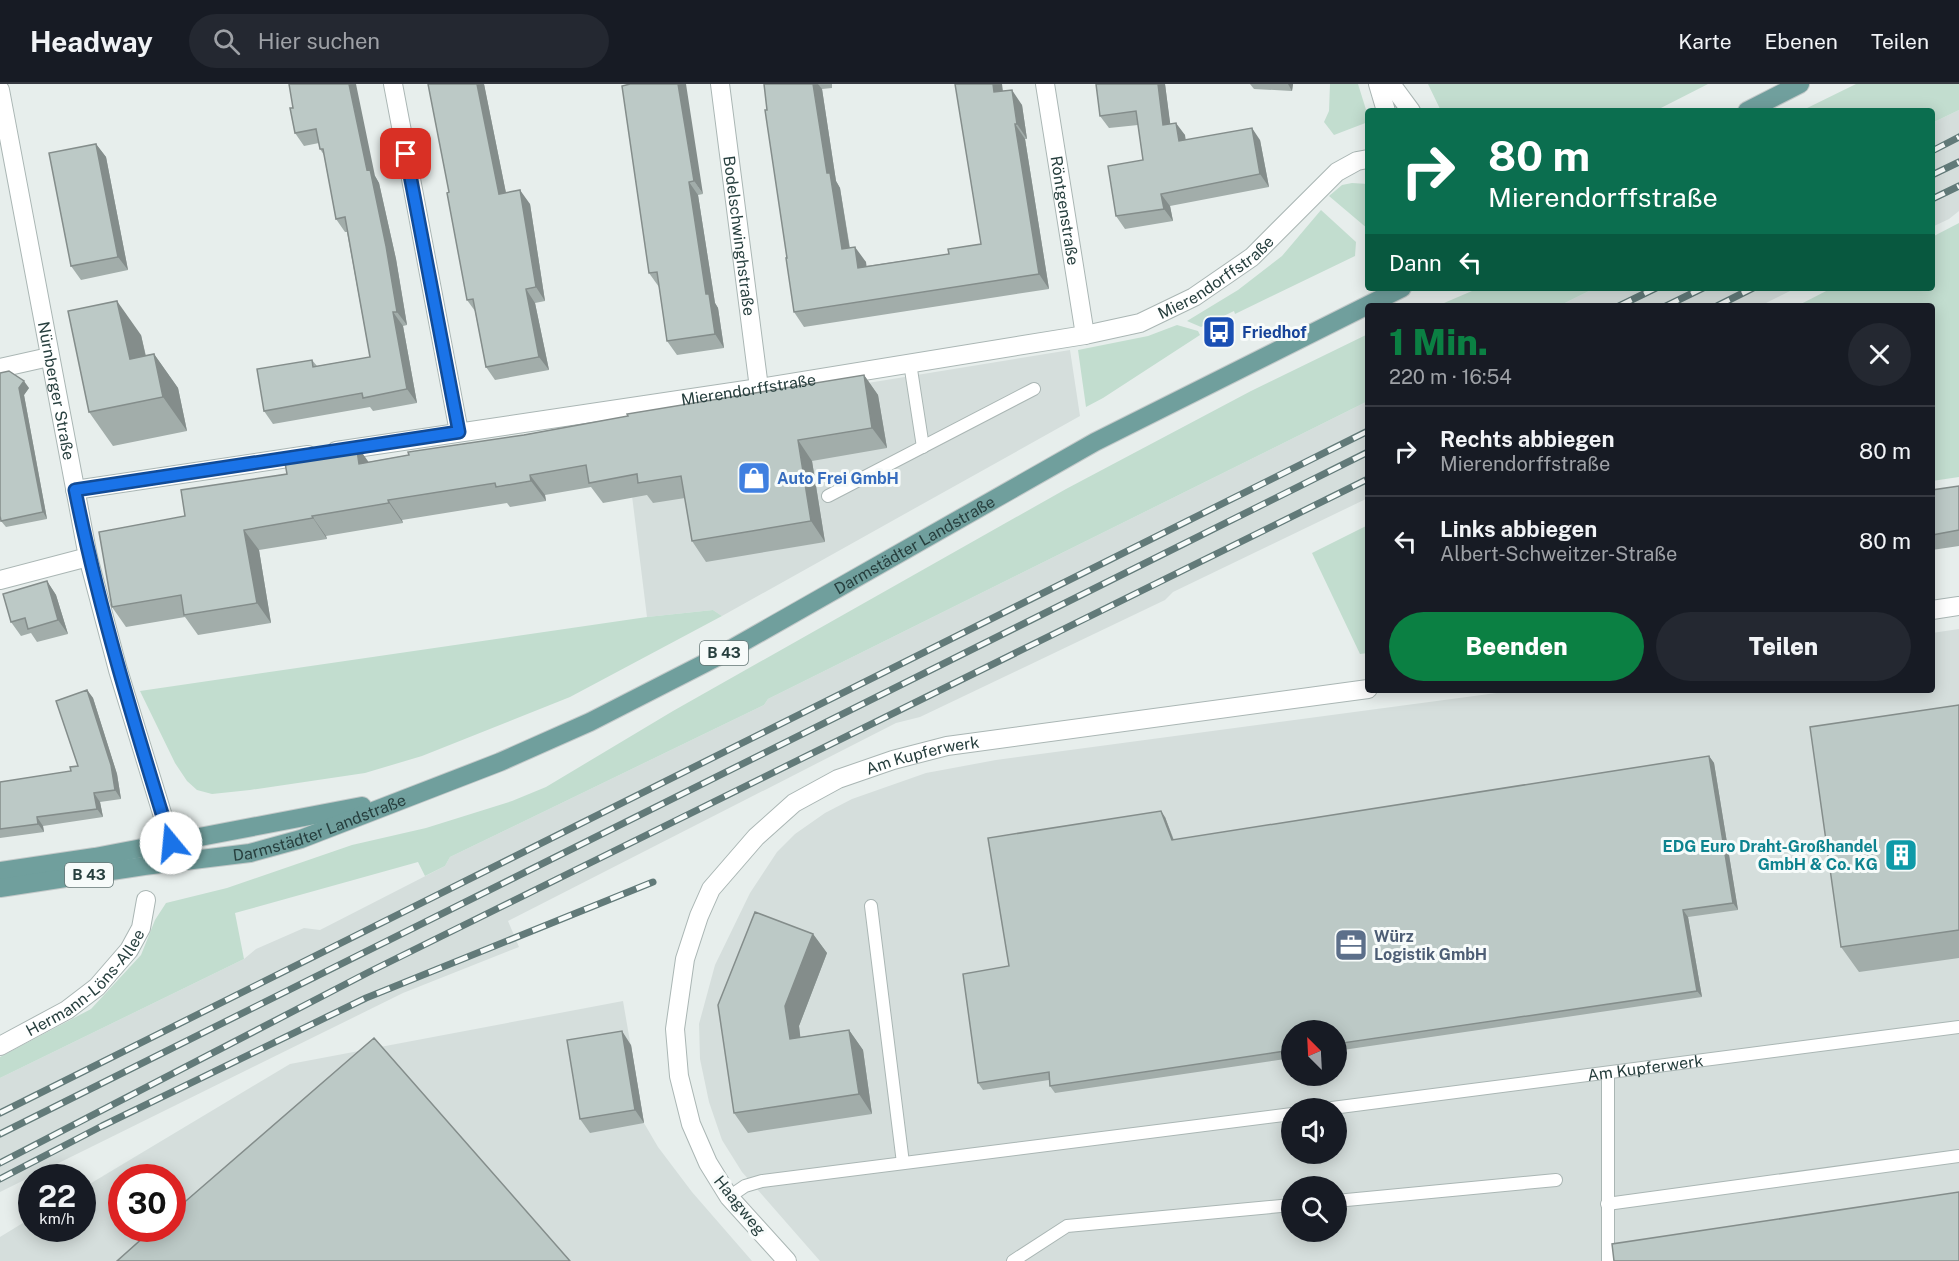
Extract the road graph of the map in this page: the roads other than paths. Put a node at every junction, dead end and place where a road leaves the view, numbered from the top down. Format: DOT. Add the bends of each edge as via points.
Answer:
graph roads {
  1 [pos="393,84"];
  2 [pos="720,84"];
  3 [pos="1045,84"];
  4 [pos="1378,84"];
  5 [pos="1391,84"];
  6 [pos="1800,84"];
  7 [pos="0,90"];
  8 [pos="1385,108"];
  9 [pos="1409,108"];
  10 [pos="1753,108"];
  11 [pos="1365,160"];
  12 [pos="1396,291"];
  13 [pos="1372,303"];
  14 [pos="1365,307"];
  15 [pos="1085,335"];
  16 [pos="49,357"];
  17 [pos="910,363"];
  18 [pos="0,368"];
  19 [pos="759,388"];
  20 [pos="1034,389"];
  21 [pos="459,432"];
  22 [pos="923,447"];
  23 [pos="75,490"];
  24 [pos="828,496"];
  25 [pos="88,557"];
  26 [pos="0,580"];
  27 [pos="1959,606"];
  28 [pos="1935,610"];
  29 [pos="1365,688"];
  30 [pos="422,792"];
  31 [pos="171,843"];
  32 [pos="177,862"];
  33 [pos="0,870"];
  34 [pos="0,888"];
  35 [pos="146,900"];
  36 [pos="872,906"];
  37 [pos="1959,1027"];
  38 [pos="0,1046"];
  39 [pos="1608,1074"];
  40 [pos="680,1076"];
  41 [pos="1347,1106"];
  42 [pos="1281,1115"];
  43 [pos="1959,1156"];
  44 [pos="903,1163"];
  45 [pos="1556,1180"];
  46 [pos="729,1197"];
  47 [pos="1347,1200"];
  48 [pos="1607,1204"];
  49 [pos="1281,1206"];
  50 [pos="787,1261"];
  51 [pos="1013,1261"];
  52 [pos="1608,1261"];
  1 -- 21 [label="street"];
  2 -- 19 [label="street, Bodelschwinghstraße"];
  3 -- 15 [label="street, Röntgenstraße"];
  4 -- 8 [label="street"];
  5 -- 9 [label="street"];
  6 -- 10 [label="main road"];
  7 -- 16 [label="street, Nürnberger Straße"];
  11 -- 15 [label="street, Mierendorffstraße" via="1337,172 1252,256 1194,297 1140,323"];
  12 -- 13 [label="main road, Darmstädter Landstraße / B 43"];
  14 -- 30 [label="main road, Darmstädter Landstraße / B 43" via="1095,442 706,663 590,722"];
  15 -- 17 [label="street, Mierendorffstraße"];
  16 -- 18 [label="street"];
  16 -- 23 [label="street, Nürnberger Straße"];
  17 -- 19 [label="street, Mierendorffstraße"];
  17 -- 22 [label="lane"];
  19 -- 21 [label="street, Mierendorffstraße"];
  20 -- 22 [label="lane"];
  21 -- 23 [label="street, Mierendorffstraße"];
  22 -- 24 [label="lane"];
  23 -- 25 [label="street, Nürnberger Straße"];
  25 -- 26 [label="street"];
  25 -- 31 [label="street, Nürnberger Straße"];
  27 -- 28 [label="street"];
  29 -- 40 [label="street, Am Kupferwerk" via="948,746 838,779 794,803 756,837 711,889 699,916 685,959 675,1029"];
  30 -- 31 [label="main road, Darmstädter Landstraße / B 43"];
  30 -- 32 [label="main road, Darmstädter Landstraße / B 43" via="301,839 250,853"];
  31 -- 32 [label="street, Nürnberger Straße"];
  31 -- 33 [label="main road, Darmstädter Landstraße / B 43"];
  32 -- 34 [label="main road, Darmstädter Landstraße / B 43"];
  35 -- 38 [label="street, Hermann-Löns-Allee" via="141,928 129,950 97,987 67,1010"];
  36 -- 44 [label="lane"];
  37 -- 39 [label="lane, Am Kupferwerk"];
  39 -- 41 [label="lane, Am Kupferwerk"];
  39 -- 48 [label="lane"];
  40 -- 46 [label="street, Haagweg" via="691,1124"];
  42 -- 44 [label="lane"];
  43 -- 48 [label="lane"];
  44 -- 46 [label="lane" via="762,1181"];
  45 -- 47 [label="lane"];
  46 -- 50 [label="street, Haagweg"];
  48 -- 52 [label="lane"];
  49 -- 51 [label="lane" via="1067,1226"];
}
